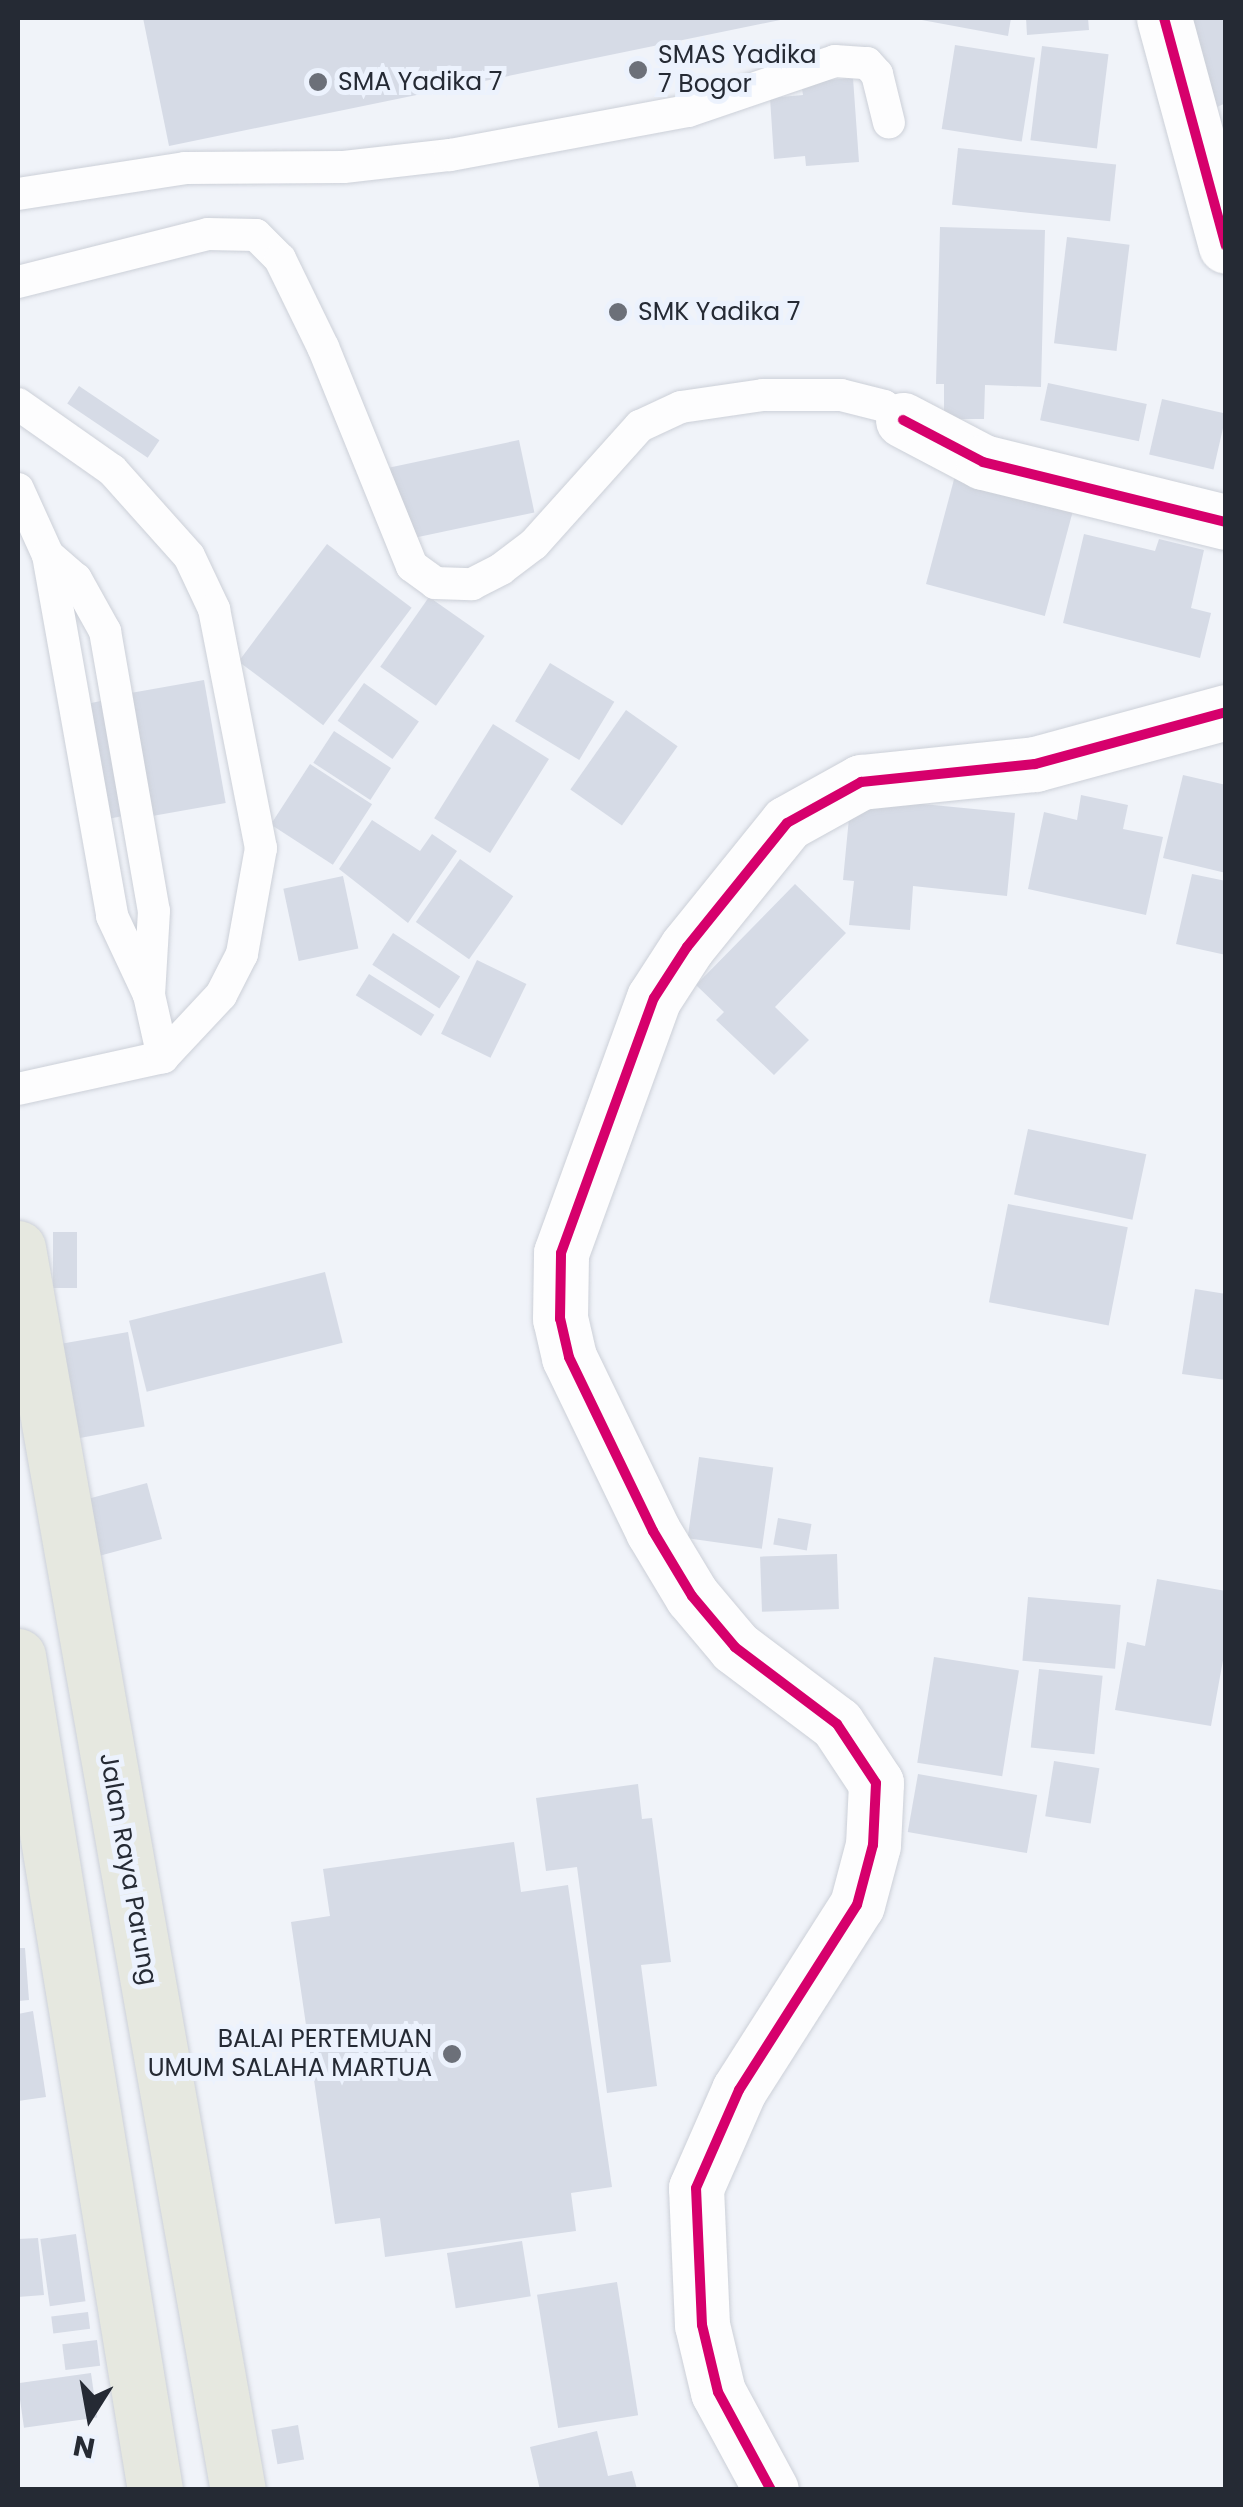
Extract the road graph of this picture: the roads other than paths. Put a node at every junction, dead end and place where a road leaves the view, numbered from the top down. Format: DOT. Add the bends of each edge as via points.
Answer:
graph roads {
  1 [pos="1164,18"];
  2 [pos="890,123"];
  3 [pos="18,194"];
  4 [pos="1226,246"];
  5 [pos="18,282"];
  6 [pos="18,404"];
  7 [pos="903,420"];
  8 [pos="18,489"];
  9 [pos="1226,522"];
  10 [pos="1226,712"];
  11 [pos="163,1057"];
  12 [pos="18,1090"];
  13 [pos="18,1248"];
  14 [pos="18,1656"];
  15 [pos="155,2490"];
  16 [pos="238,2490"];
  17 [pos="771,2490"];
  1 -- 4 [label="street"];
  2 -- 3 [label="lane" via="877,74 867,63 834,61 688,112 450,156 344,167 185,168"];
  5 -- 7 [label="lane" via="208,234 244,232 268,244 322,347 399,540 422,578 435,582 472,584 500,569 534,544 640,426 681,407 762,395 841,395 884,406"];
  6 -- 11 [label="lane" via="147,502 189,556 214,610 261,848 242,954 221,995"];
  7 -- 9 [label="street" via="983,462"];
  8 -- 11 [label="lane" via="48,555 112,916 149,996"];
  10 -- 17 [label="street" via="1035,764 861,782 787,823 654,998 561,1253 557,1289 570,1357 663,1547 735,1647 837,1724 876,1783 873,1845 856,1905 740,2090 696,2188 702,2325 714,2375 740,2441"];
  11 -- 12 [label="lane"];
  13 -- 16 [label="highway, Jalan Raya Parung"];
  14 -- 15 [label="highway"];
}
